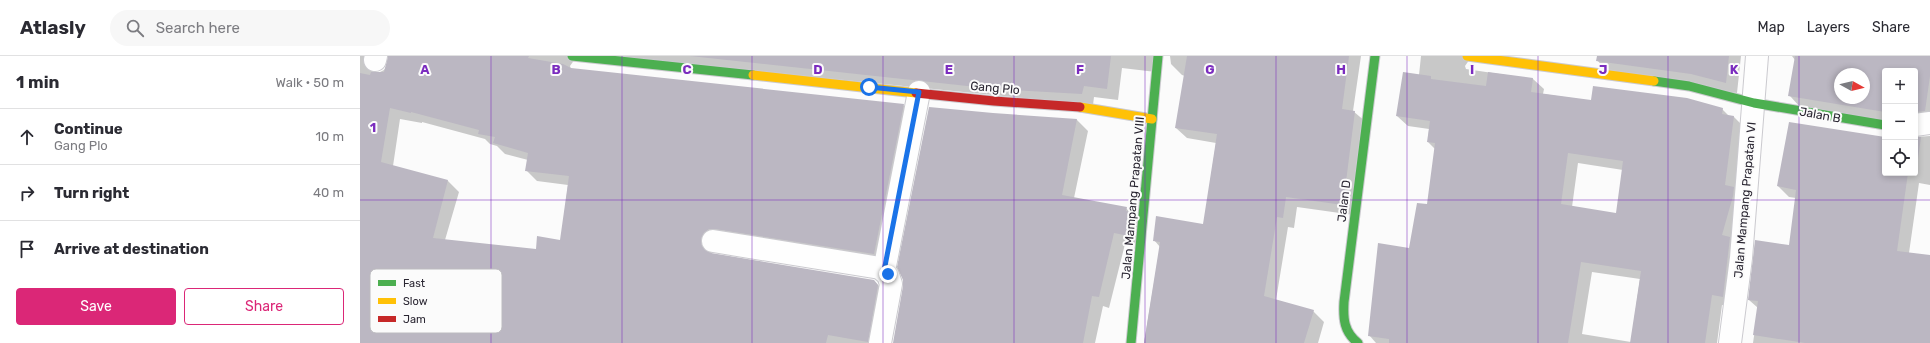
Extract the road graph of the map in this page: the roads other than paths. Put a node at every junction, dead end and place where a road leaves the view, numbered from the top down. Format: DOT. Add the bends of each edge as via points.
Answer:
graph roads {
  1 [pos="572,56"];
  2 [pos="1158,56"];
  3 [pos="1375,56"];
  4 [pos="1467,56"];
  5 [pos="1758,56"];
  6 [pos="919,92"];
  7 [pos="1754,103"];
  8 [pos="1152,119"];
  9 [pos="1930,123"];
  10 [pos="1882,124"];
  11 [pos="1918,125"];
  12 [pos="713,241"];
  13 [pos="884,271"];
  14 [pos="1353,342"];
  15 [pos="880,343"];
  16 [pos="1131,343"];
  17 [pos="1730,343"];
  1 -- 6 [label="street, Gang Plo"];
  2 -- 8 [label="street, Jalan Mampang Prapatan VIII"];
  3 -- 14 [label="street, Jalan D" via="1344,295 1343,321"];
  4 -- 7 [label="street, Jalan B" via="1689,86"];
  5 -- 7 [label="street, Jalan Mampang Prapatan VI"];
  6 -- 8 [label="street, Gang Plo" via="994,101 1076,106"];
  6 -- 13 [label="street"];
  7 -- 10 [label="street, Jalan B"];
  7 -- 17 [label="street, Jalan Mampang Prapatan VI" via="1741,258"];
  8 -- 16 [label="street, Jalan Mampang Prapatan VIII"];
  9 -- 11 [label="street"];
  12 -- 13 [label="street" via="880,268"];
  13 -- 15 [label="street" via="888,274 891,284"];
}
